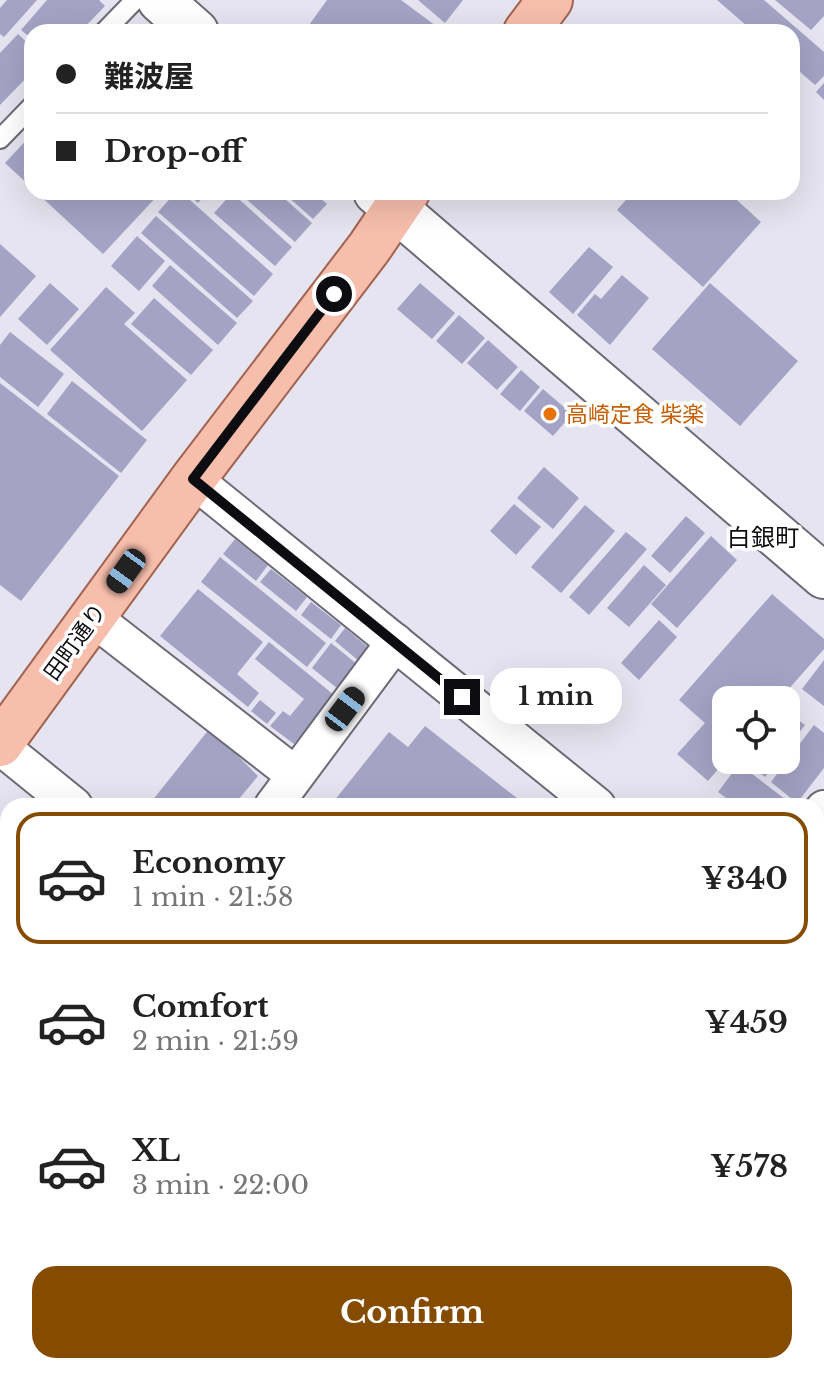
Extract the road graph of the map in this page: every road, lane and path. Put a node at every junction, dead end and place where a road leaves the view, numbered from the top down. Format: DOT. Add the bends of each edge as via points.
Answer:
graph roads {
  1 [pos="135,0"];
  2 [pos="160,0"];
  3 [pos="550,0"];
  4 [pos="112,24"];
  5 [pos="187,24"];
  6 [pos="532,24"];
  7 [pos="24,114"];
  8 [pos="0,139"];
  9 [pos="392,200"];
  10 [pos="395,200"];
  11 [pos="193,479"];
  12 [pos="824,576"];
  13 [pos="92,617"];
  14 [pos="395,642"];
  15 [pos="0,745"];
  16 [pos="295,775"];
  17 [pos="64,798"];
  18 [pos="279,798"];
  19 [pos="587,798"];
  1 -- 4 [label="lane"];
  2 -- 5 [label="street"];
  3 -- 6 [label="main road"];
  7 -- 8 [label="lane"];
  9 -- 11 [label="main road, 田町通り"];
  10 -- 12 [label="street"];
  11 -- 13 [label="main road, 田町通り"];
  11 -- 14 [label="street"];
  13 -- 15 [label="main road, 田町通り"];
  13 -- 16 [label="street"];
  14 -- 16 [label="street"];
  14 -- 19 [label="street"];
  15 -- 17 [label="street"];
  16 -- 18 [label="street"];
}
